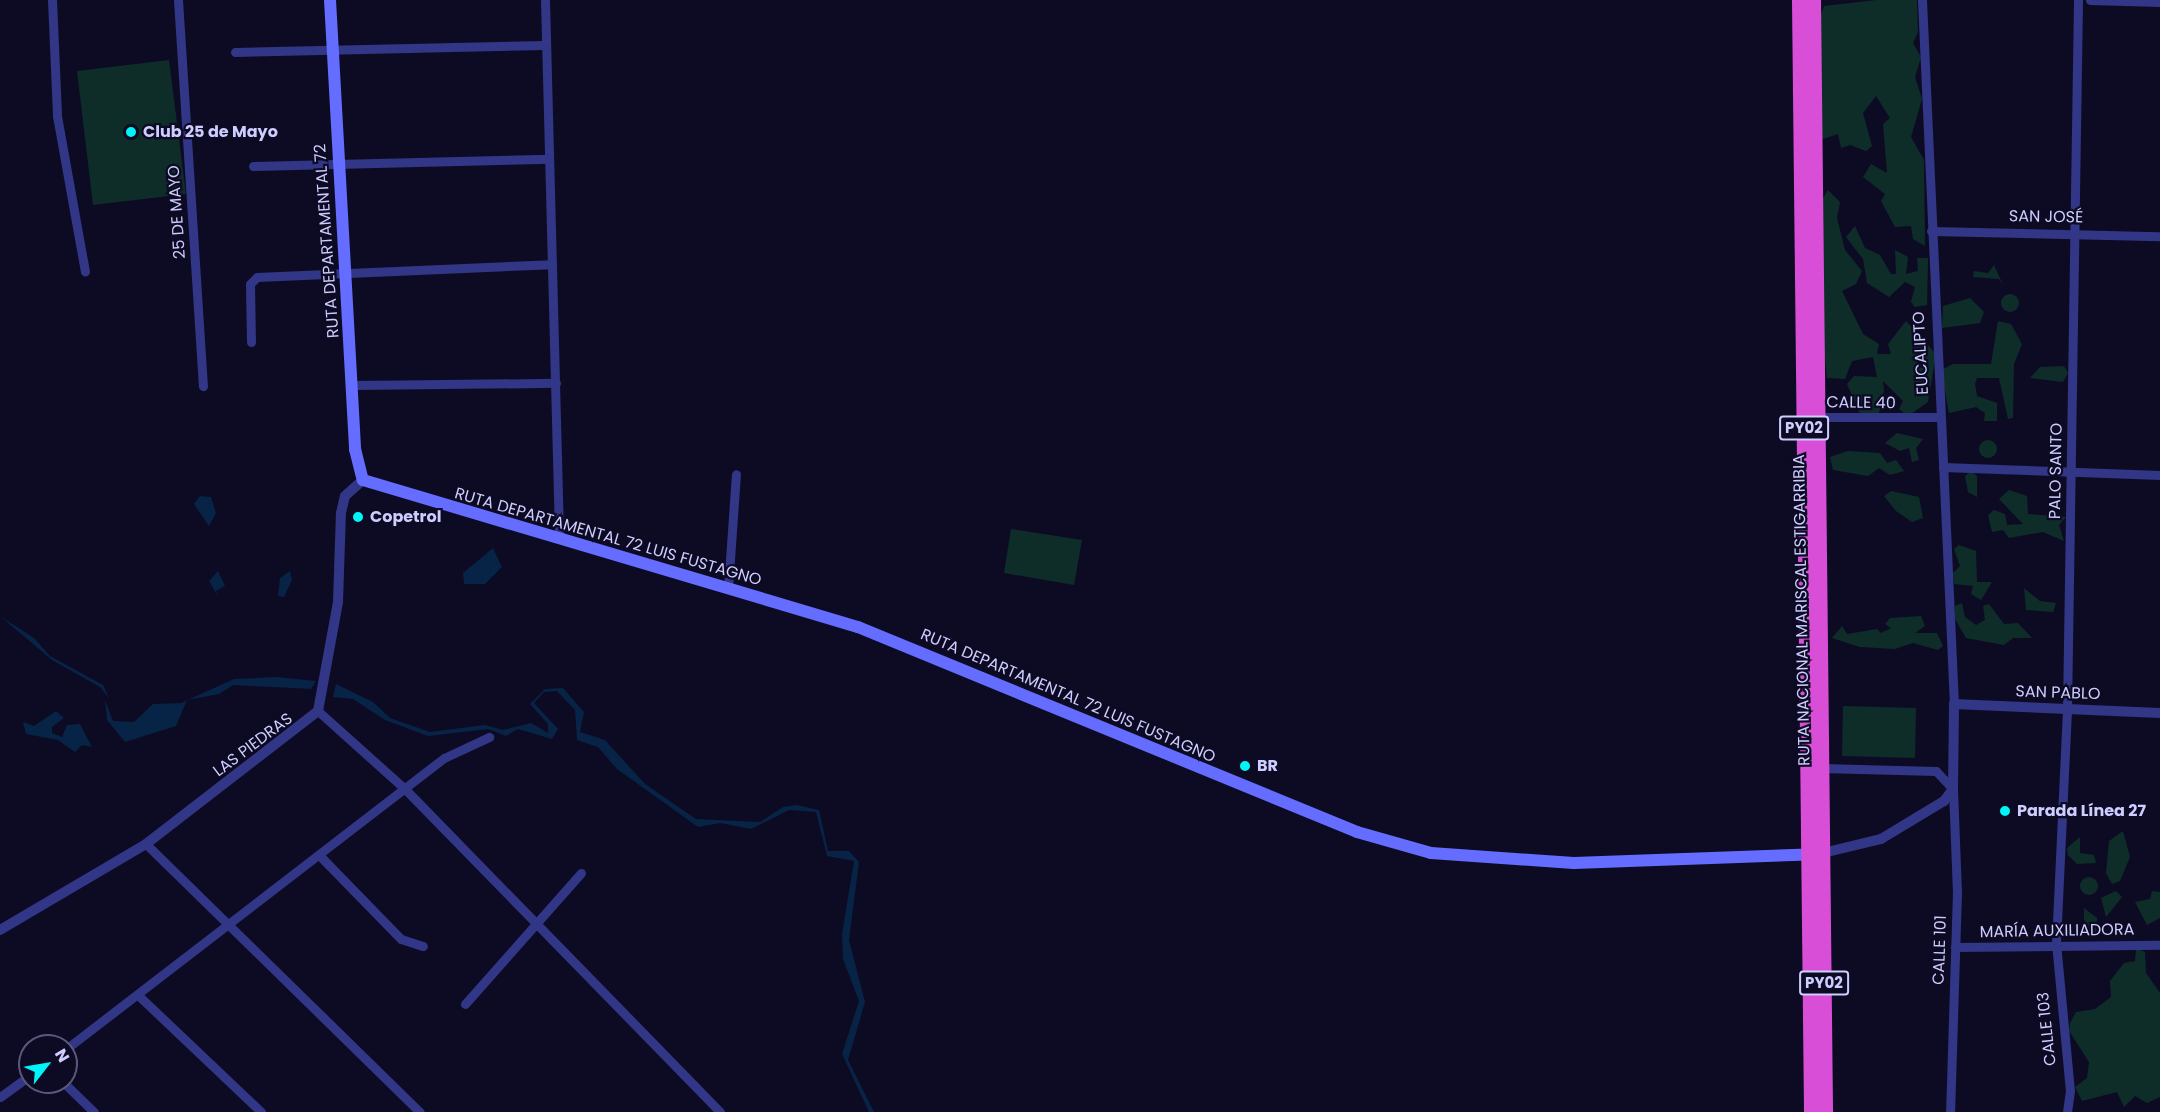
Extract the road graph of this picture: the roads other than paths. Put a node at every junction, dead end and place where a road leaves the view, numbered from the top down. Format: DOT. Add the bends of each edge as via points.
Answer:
graph roads {
  1 [pos="52,0"];
  2 [pos="178,0"];
  3 [pos="330,0"];
  4 [pos="545,0"];
  5 [pos="1799,0"];
  6 [pos="1813,0"];
  7 [pos="1922,0"];
  8 [pos="2078,0"];
  9 [pos="2090,0"];
  10 [pos="2160,2"];
  11 [pos="545,45"];
  12 [pos="333,49"];
  13 [pos="235,52"];
  14 [pos="549,159"];
  15 [pos="338,163"];
  16 [pos="253,166"];
  17 [pos="1931,231"];
  18 [pos="2073,231"];
  19 [pos="2160,236"];
  20 [pos="552,264"];
  21 [pos="85,272"];
  22 [pos="346,274"];
  23 [pos="251,342"];
  24 [pos="556,383"];
  25 [pos="203,386"];
  26 [pos="353,386"];
  27 [pos="1818,417"];
  28 [pos="1940,417"];
  29 [pos="1943,466"];
  30 [pos="2071,470"];
  31 [pos="736,474"];
  32 [pos="2160,475"];
  33 [pos="363,480"];
  34 [pos="559,536"];
  35 [pos="728,588"];
  36 [pos="1954,704"];
  37 [pos="2067,709"];
  38 [pos="318,711"];
  39 [pos="2160,713"];
  40 [pos="489,737"];
  41 [pos="1821,768"];
  42 [pos="405,789"];
  43 [pos="1953,789"];
  44 [pos="147,844"];
  45 [pos="1815,854"];
  46 [pos="320,856"];
  47 [pos="581,873"];
  48 [pos="534,921"];
  49 [pos="228,928"];
  50 [pos="0,930"];
  51 [pos="2056,943"];
  52 [pos="2160,945"];
  53 [pos="423,946"];
  54 [pos="1954,947"];
  55 [pos="140,997"];
  56 [pos="465,1004"];
  57 [pos="78,1041"];
  58 [pos="18,1084"];
  59 [pos="75,1094"];
  60 [pos="0,1097"];
  61 [pos="94,1112"];
  62 [pos="261,1112"];
  63 [pos="420,1112"];
  64 [pos="720,1112"];
  65 [pos="1811,1112"];
  66 [pos="1825,1112"];
  67 [pos="1950,1112"];
  68 [pos="2067,1112"];
  1 -- 21 [label="street" via="57,116"];
  2 -- 25 [label="street, 25 DE MAYO"];
  3 -- 12 [label="main road, RUTA DEPARTAMENTAL 72"];
  4 -- 11 [label="street"];
  5 -- 45 [label="highway, RUTA NACIONAL MARISCAL ESTIGARRIBIA / PY02"];
  6 -- 27 [label="highway, RUTA NACIONAL MARISCAL ESTIGARRIBIA / PY02"];
  7 -- 17 [label="street, EUCALIPTO"];
  8 -- 18 [label="street, PALO SANTO"];
  9 -- 10 [label="street"];
  11 -- 12 [label="street"];
  11 -- 14 [label="street"];
  12 -- 13 [label="street"];
  12 -- 15 [label="main road, RUTA DEPARTAMENTAL 72"];
  14 -- 15 [label="street"];
  14 -- 20 [label="street"];
  15 -- 16 [label="street"];
  15 -- 22 [label="main road, RUTA DEPARTAMENTAL 72"];
  17 -- 18 [label="street, SAN JOSÉ"];
  17 -- 28 [label="street, EUCALIPTO"];
  18 -- 19 [label="street, SAN JOSÉ"];
  18 -- 30 [label="street, PALO SANTO"];
  20 -- 22 [label="street"];
  20 -- 24 [label="street"];
  22 -- 23 [label="street" via="253,280"];
  22 -- 26 [label="main road, RUTA DEPARTAMENTAL 72"];
  24 -- 26 [label="street"];
  24 -- 34 [label="street"];
  26 -- 33 [label="main road, RUTA DEPARTAMENTAL 72" via="355,449"];
  27 -- 28 [label="street, CALLE 40"];
  27 -- 41 [label="highway, RUTA NACIONAL MARISCAL ESTIGARRIBIA / PY02"];
  28 -- 29 [label="street, EUCALIPTO"];
  29 -- 30 [label="street"];
  29 -- 36 [label="street, EUCALIPTO"];
  30 -- 32 [label="street"];
  30 -- 37 [label="street, PALO SANTO"];
  31 -- 35 [label="street"];
  33 -- 34 [label="main road, RUTA DEPARTAMENTAL 72 LUIS FUSTAGNO"];
  33 -- 38 [label="street" via="345,496 341,513 338,602"];
  34 -- 35 [label="main road, RUTA DEPARTAMENTAL 72 LUIS FUSTAGNO"];
  35 -- 45 [label="main road, RUTA DEPARTAMENTAL 72 LUIS FUSTAGNO" via="858,627 1357,832 1431,853 1574,863"];
  36 -- 37 [label="street, SAN PABLO"];
  36 -- 43 [label="street"];
  37 -- 39 [label="street, SAN PABLO"];
  37 -- 51 [label="street, PALO SANTO"];
  38 -- 42 [label="street"];
  38 -- 44 [label="street, LAS PIEDRAS"];
  40 -- 42 [label="street" via="463,746"];
  41 -- 43 [label="street" via="1936,771"];
  41 -- 45 [label="highway, RUTA NACIONAL MARISCAL ESTIGARRIBIA / PY02"];
  42 -- 46 [label="street"];
  42 -- 48 [label="street"];
  43 -- 45 [label="street" via="1936,808 1881,839"];
  43 -- 54 [label="street, CALLE 101"];
  44 -- 49 [label="street"];
  44 -- 50 [label="street, LAS PIEDRAS"];
  45 -- 65 [label="highway, RUTA NACIONAL MARISCAL ESTIGARRIBIA / PY02"];
  45 -- 66 [label="highway, RUTA NACIONAL MARISCAL ESTIGARRIBIA / PY02"];
  46 -- 49 [label="street"];
  46 -- 53 [label="street" via="401,939"];
  47 -- 48 [label="street"];
  48 -- 56 [label="street"];
  48 -- 64 [label="street"];
  49 -- 55 [label="street"];
  49 -- 63 [label="street"];
  51 -- 52 [label="street, MARÍA AUXILIADORA"];
  51 -- 54 [label="street, MARÍA AUXILIADORA"];
  51 -- 68 [label="street, CALLE 103" via="2070,1091"];
  54 -- 67 [label="street, CALLE 101"];
  55 -- 57 [label="street"];
  55 -- 62 [label="street"];
  58 -- 60 [label="street"];
  59 -- 61 [label="street"];
}
